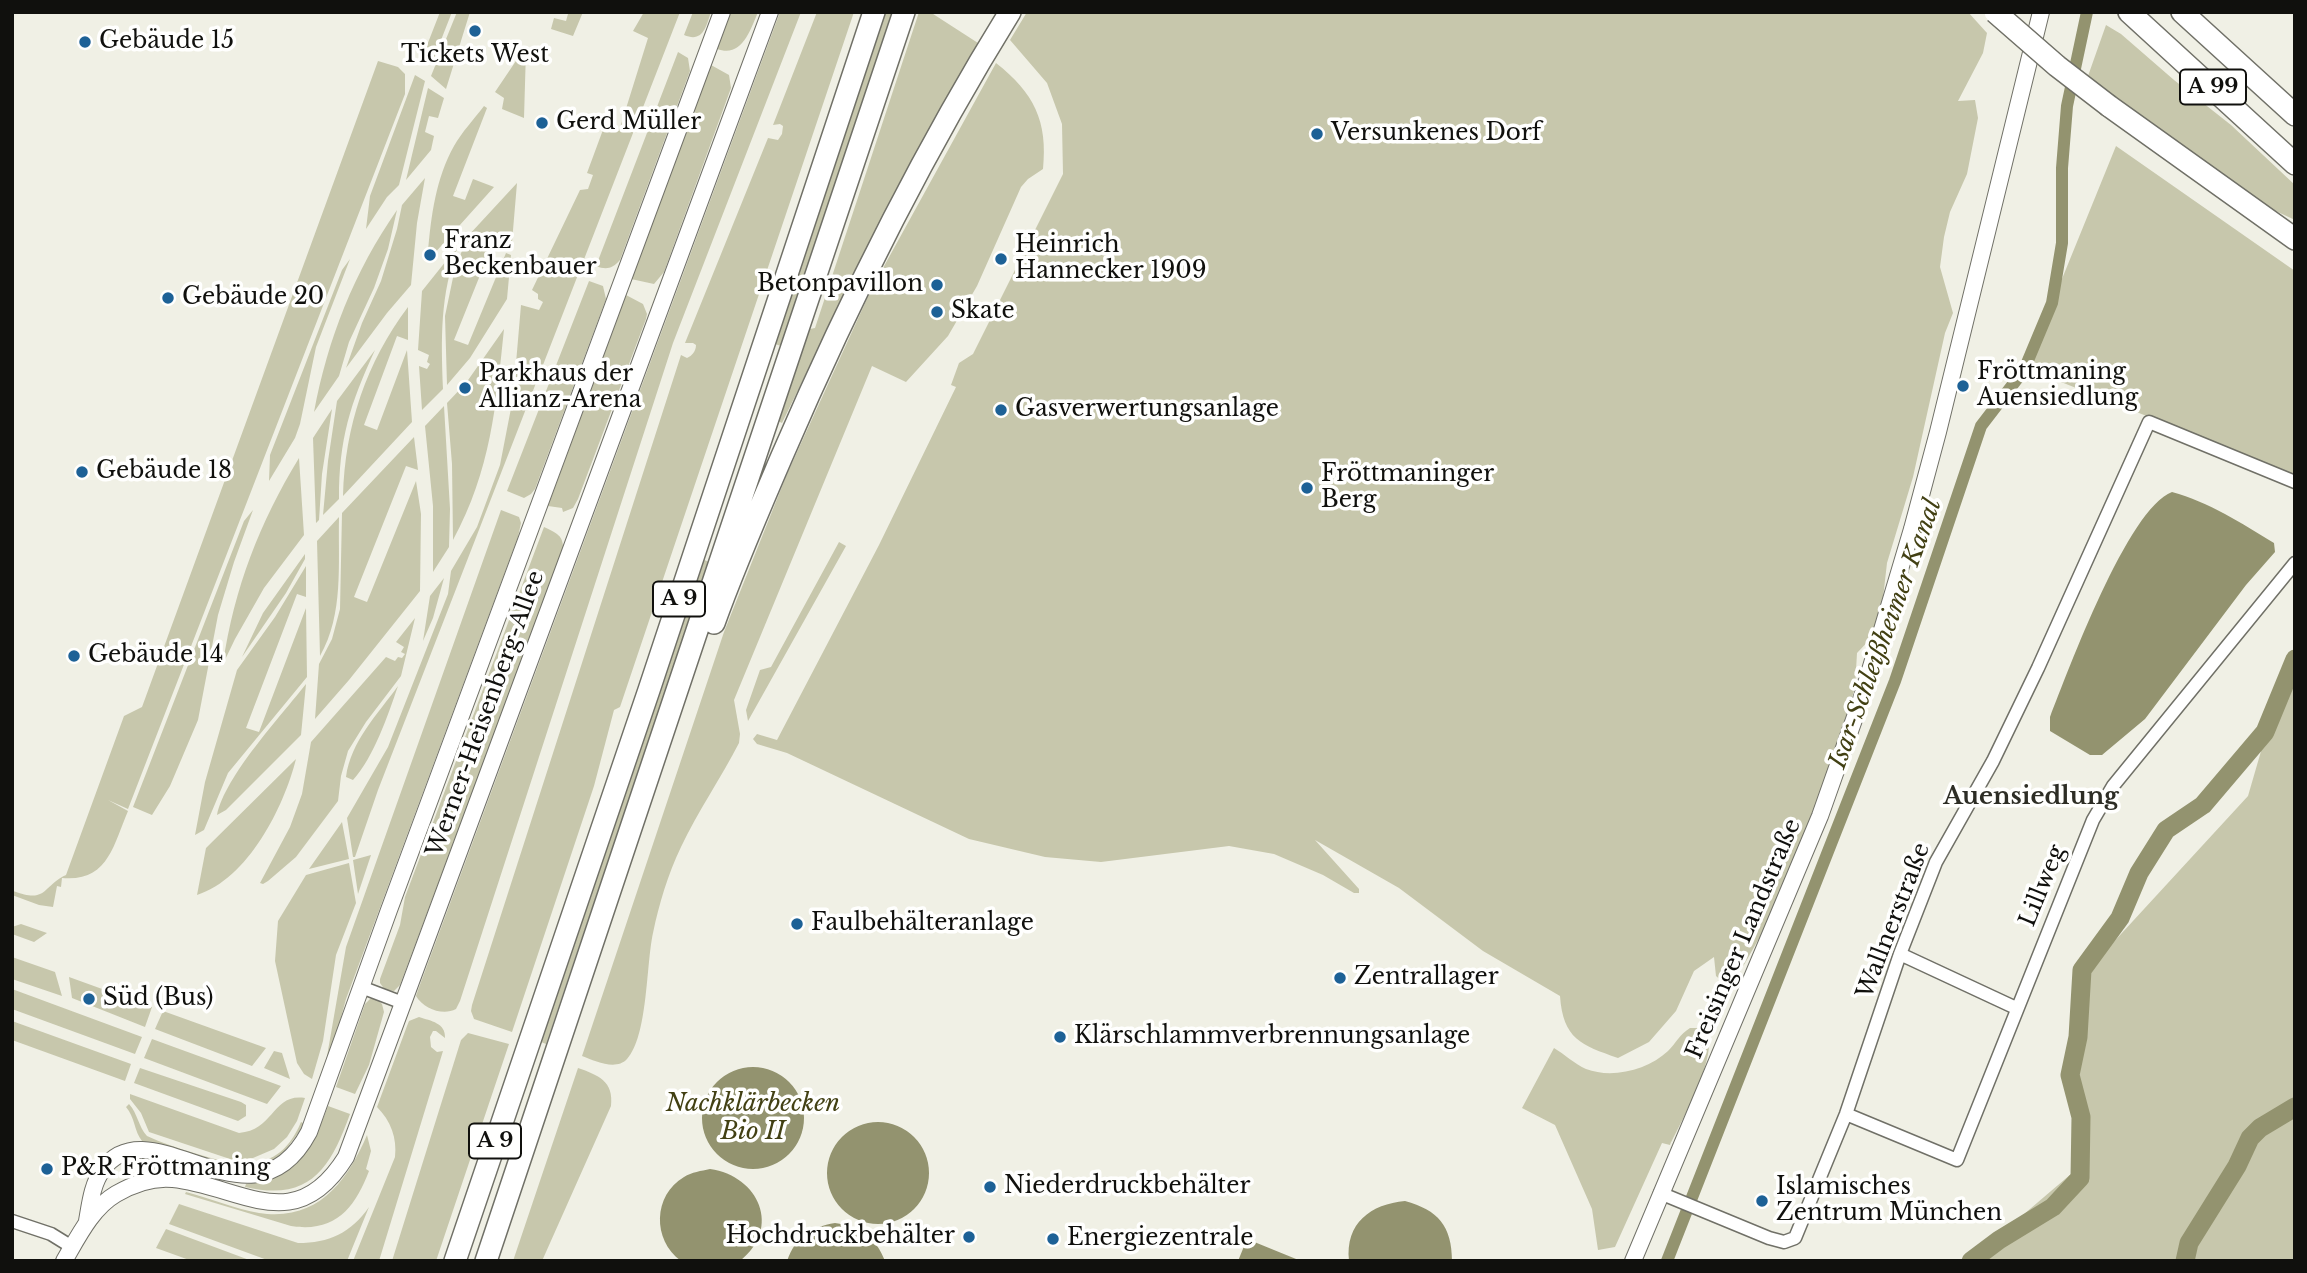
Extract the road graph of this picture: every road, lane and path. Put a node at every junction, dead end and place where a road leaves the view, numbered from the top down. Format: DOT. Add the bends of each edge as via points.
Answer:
graph roads {
  1 [pos="722,12"];
  2 [pos="770,12"];
  3 [pos="874,12"];
  4 [pos="904,12"];
  5 [pos="1010,12"];
  6 [pos="1995,12"];
  7 [pos="2041,12"];
  8 [pos="2130,12"];
  9 [pos="2184,14"];
  10 [pos="2295,115"];
  11 [pos="2295,164"];
  12 [pos="2295,239"];
  13 [pos="2295,482"];
  14 [pos="2295,563"];
  15 [pos="661,735"];
  16 [pos="1900,954"];
  17 [pos="360,987"];
  18 [pos="403,1003"];
  19 [pos="2016,1008"];
  20 [pos="1846,1114"];
  21 [pos="1660,1193"];
  22 [pos="12,1221"];
  23 [pos="88,1221"];
  24 [pos="68,1254"];
  25 [pos="455,1261"];
  26 [pos="486,1261"];
  27 [pos="1633,1261"];
  1 -- 17 [label="street, Werner-Heisenberg-Allee"];
  2 -- 18 [label="street, Werner-Heisenberg-Allee"];
  3 -- 25 [label="highway, A 9"];
  4 -- 15 [label="highway, A 9"];
  5 -- 15 [label="highway" via="899,207 839,325 725,591 684,712"];
  6 -- 12 [label="highway, bridge" via="2109,106"];
  7 -- 21 [label="street, Freisinger Landstraße" via="1884,629 1820,816"];
  8 -- 11 [label="highway, A 99"];
  9 -- 10 [label="highway, A 99"];
  13 -- 16 [label="street, Wallnerstraße" via="2149,422 1993,761 1936,862"];
  14 -- 19 [label="street, Lillweg" via="2113,786 2093,820"];
  15 -- 26 [label="highway, A 9"];
  16 -- 19 [label="street"];
  16 -- 20 [label="street, Wallnerstraße"];
  17 -- 18 [label="street"];
  17 -- 23 [label="street, Werner-Heisenberg-Allee" via="315,1119 293,1156 265,1172 243,1176 149,1150 125,1152 102,1170 92,1193"];
  18 -- 23 [label="street, Werner-Heisenberg-Allee" via="346,1157 315,1191 270,1202 178,1180 155,1180 115,1194"];
  19 -- 20 [label="street, Lillweg" via="1957,1160"];
  20 -- 21 [label="street, Wallnerstraße" via="1795,1238 1784,1242 1769,1238"];
  21 -- 27 [label="street, Freisinger Landstraße"];
  22 -- 24 [label="street" via="51,1234"];
  23 -- 24 [label="street, Werner-Heisenberg-Allee"];
}
